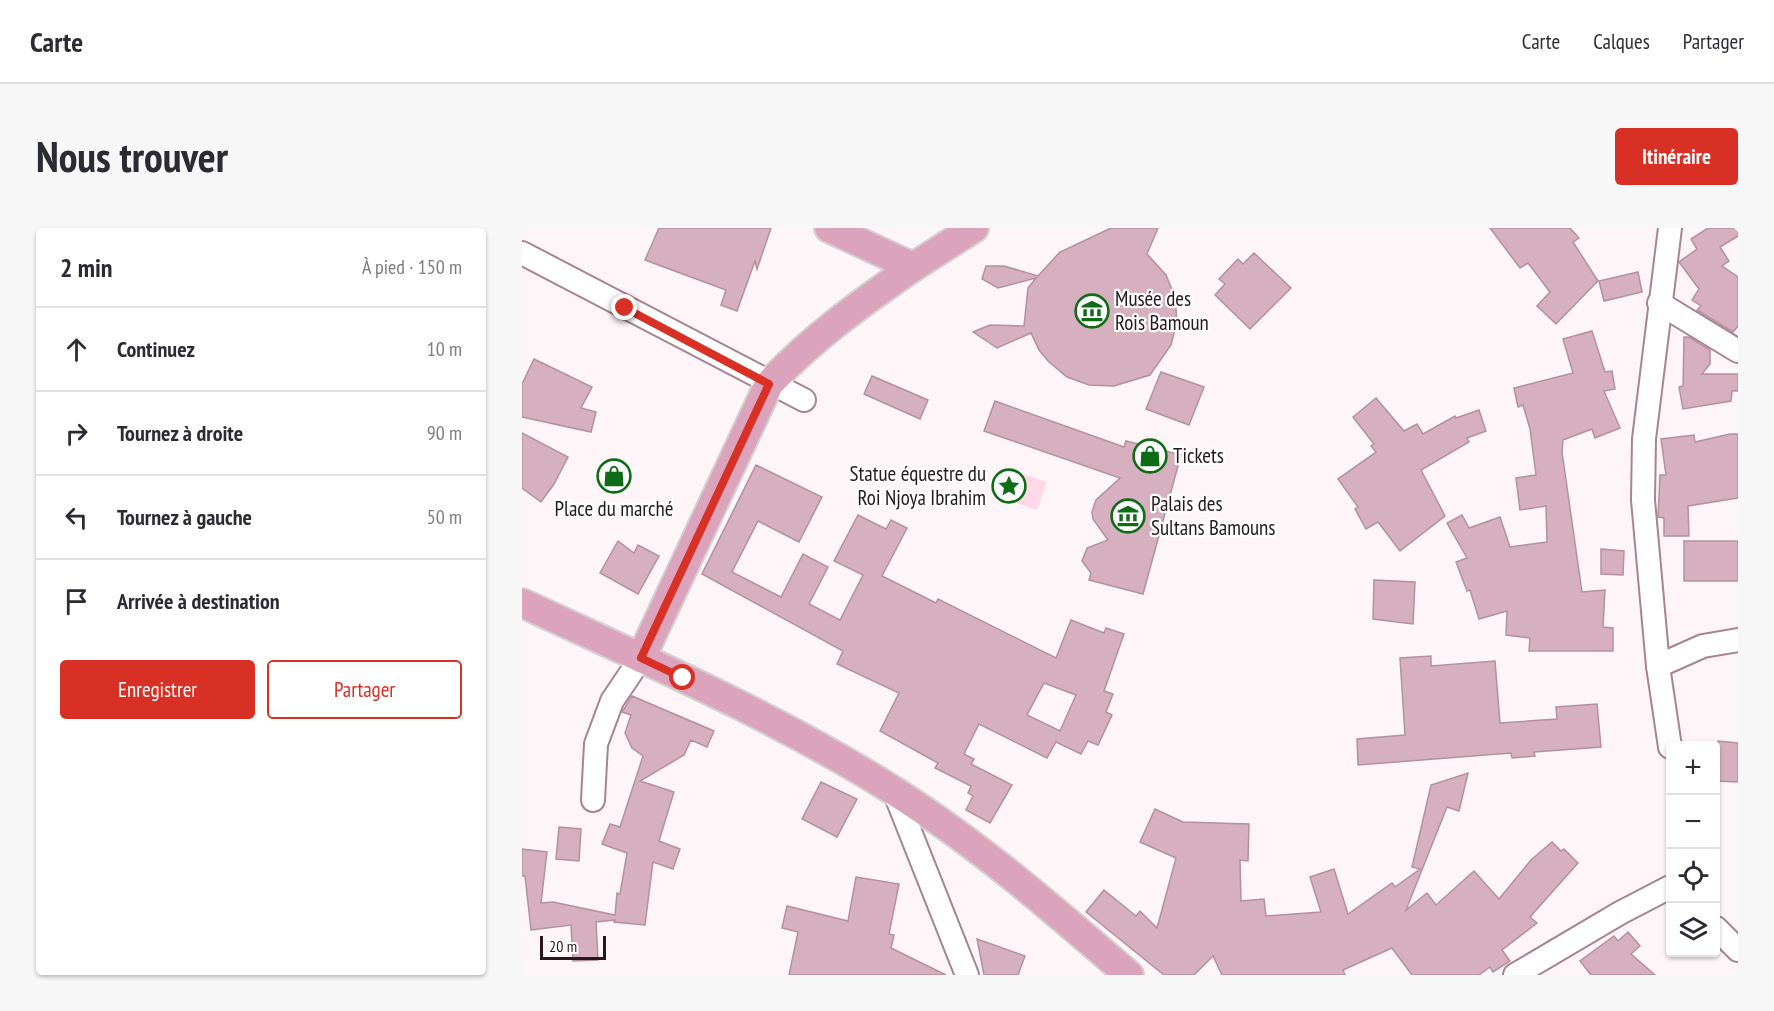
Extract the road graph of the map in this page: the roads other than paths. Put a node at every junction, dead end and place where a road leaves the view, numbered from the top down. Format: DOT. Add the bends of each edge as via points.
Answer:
graph roads {
  1 [pos="829,228"];
  2 [pos="974,228"];
  3 [pos="1670,228"];
  4 [pos="522,253"];
  5 [pos="913,267"];
  6 [pos="1659,303"];
  7 [pos="1738,351"];
  8 [pos="769,384"];
  9 [pos="804,400"];
  10 [pos="522,603"];
  11 [pos="1738,640"];
  12 [pos="641,658"];
  13 [pos="1658,666"];
  14 [pos="1670,741"];
  15 [pos="894,791"];
  16 [pos="593,800"];
  17 [pos="1666,890"];
  18 [pos="1720,932"];
  19 [pos="1738,950"];
  20 [pos="968,975"];
  21 [pos="1129,975"];
  22 [pos="1515,975"];
  1 -- 5 [label="main road"];
  2 -- 5 [label="main road"];
  3 -- 6 [label="street"];
  4 -- 8 [label="street"];
  5 -- 8 [label="main road" via="838,319"];
  6 -- 7 [label="street"];
  6 -- 13 [label="street" via="1644,439 1643,500"];
  8 -- 9 [label="street"];
  8 -- 12 [label="main road"];
  10 -- 12 [label="main road"];
  11 -- 13 [label="street" via="1703,646"];
  12 -- 15 [label="main road" via="746,709"];
  12 -- 16 [label="street" via="612,701 596,744"];
  13 -- 14 [label="street"];
  15 -- 20 [label="street"];
  15 -- 21 [label="main road" via="1007,871"];
  17 -- 22 [label="street"];
  18 -- 19 [label="street"];
}
